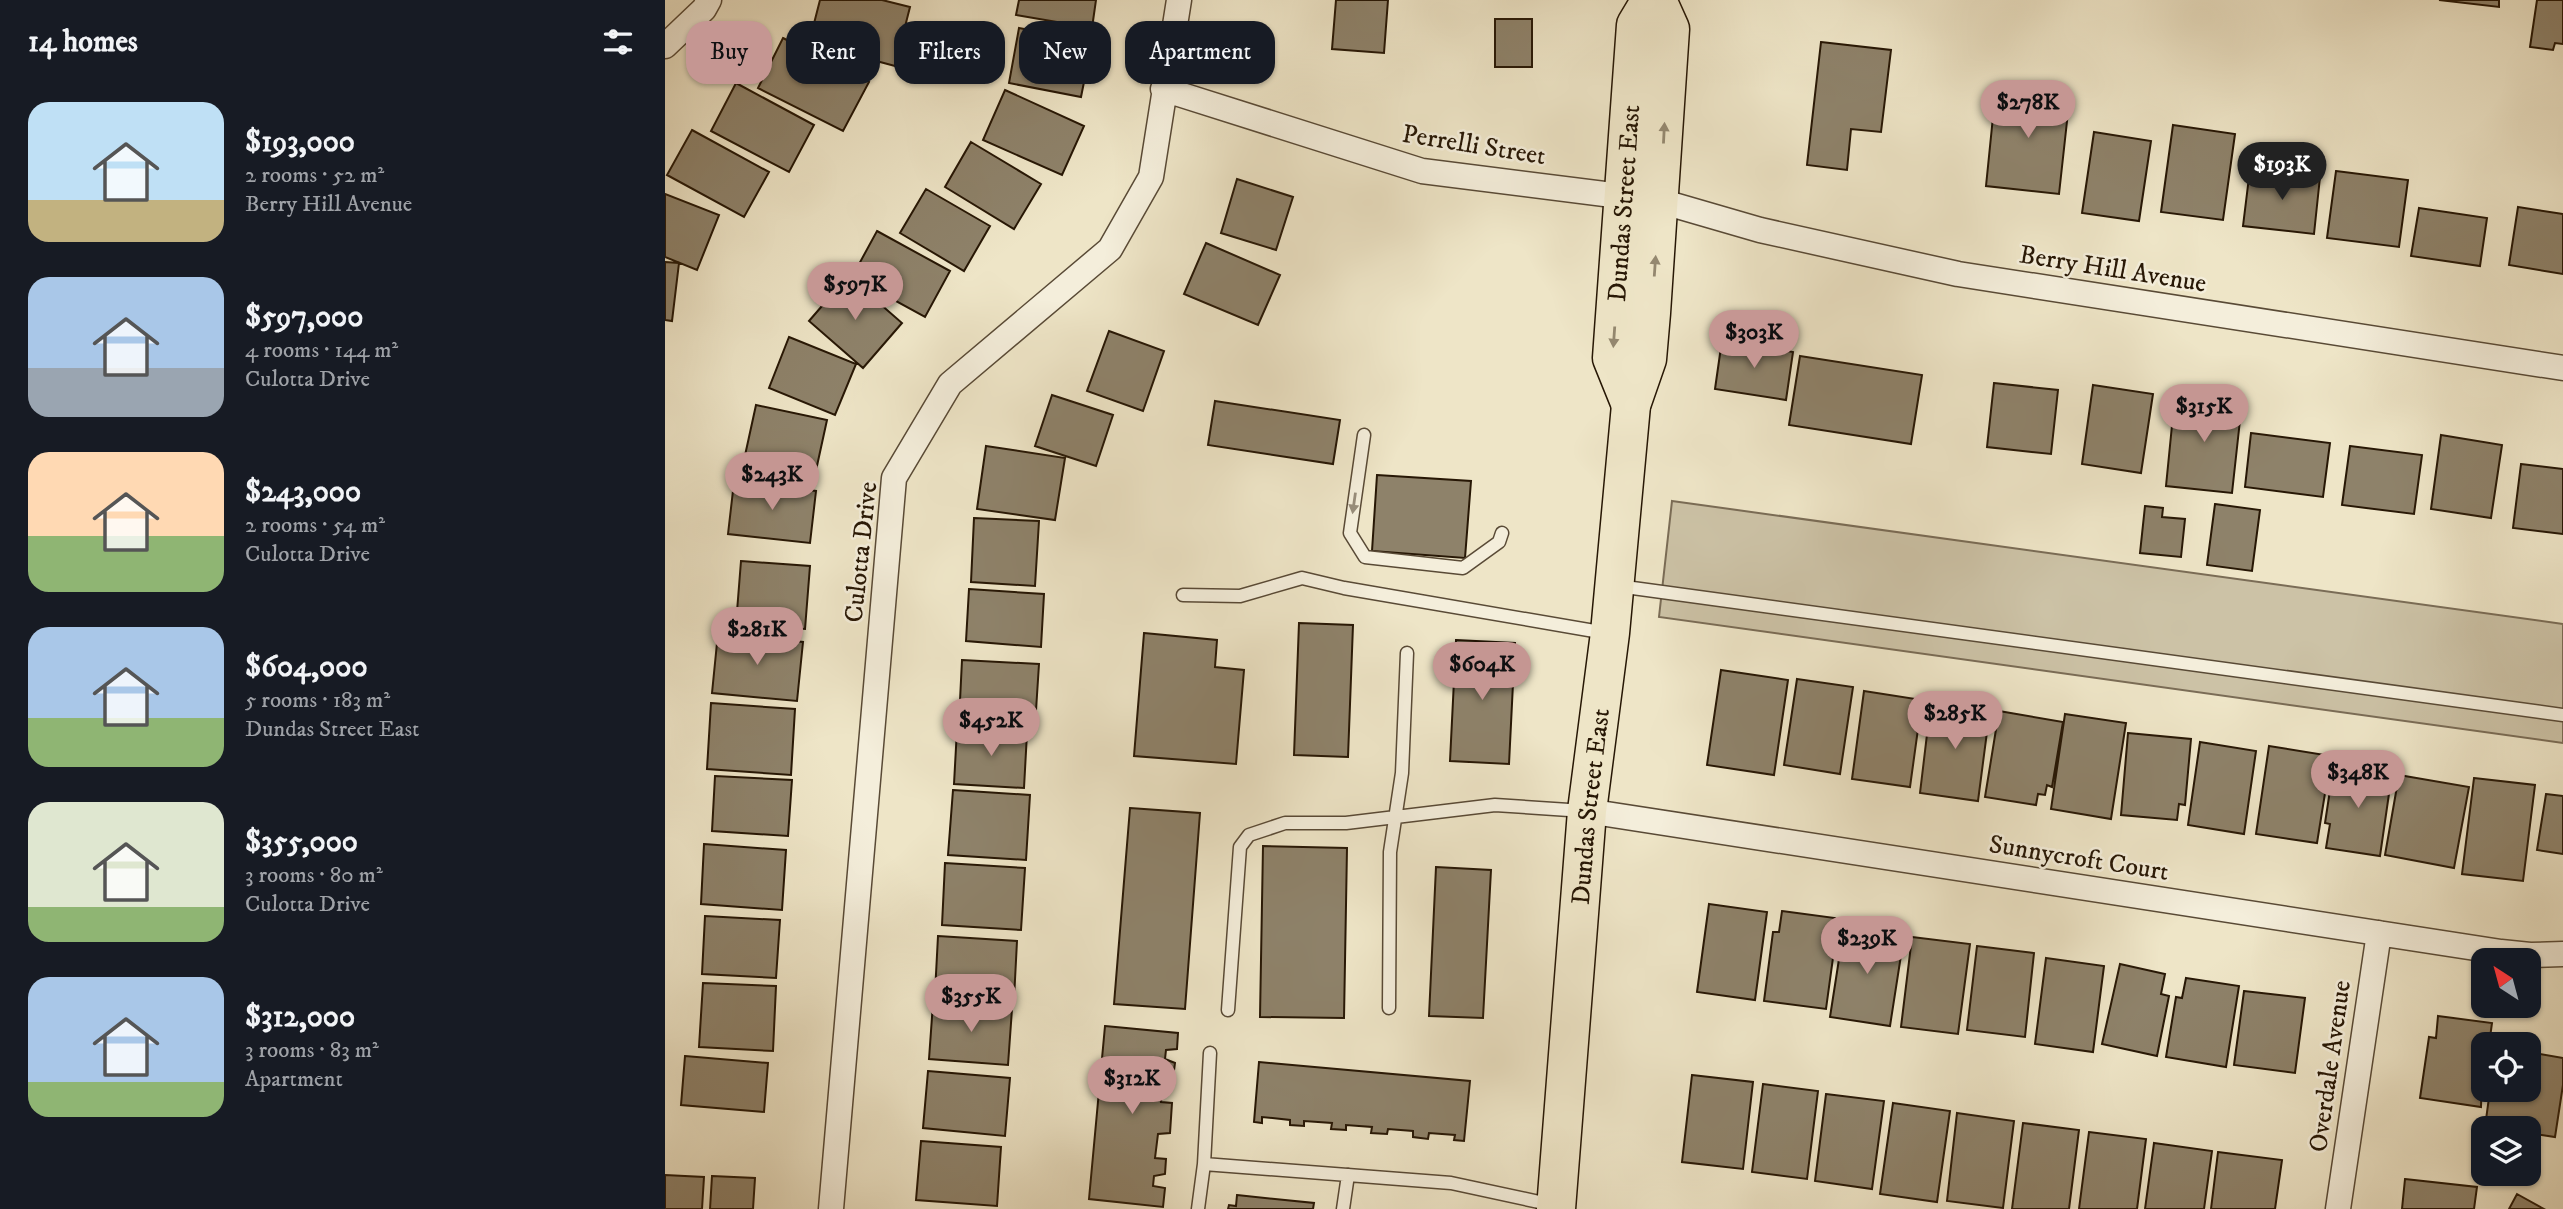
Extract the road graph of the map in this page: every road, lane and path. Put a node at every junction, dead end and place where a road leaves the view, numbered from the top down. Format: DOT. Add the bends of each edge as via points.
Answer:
graph roads {
  1 [pos="709,0"];
  2 [pos="1179,0"];
  3 [pos="1651,0"];
  4 [pos="1657,0"];
  5 [pos="665,46"];
  6 [pos="1163,89"];
  7 [pos="1622,195"];
  8 [pos="1660,201"];
  9 [pos="2563,368"];
  10 [pos="1631,405"];
  11 [pos="1364,435"];
  12 [pos="1502,533"];
  13 [pos="1614,585"];
  14 [pos="1183,595"];
  15 [pos="1609,633"];
  16 [pos="1407,653"];
  17 [pos="2563,715"];
  18 [pos="1587,811"];
  19 [pos="1394,818"];
  20 [pos="2379,933"];
  21 [pos="2563,954"];
  22 [pos="1389,1008"];
  23 [pos="1228,1010"];
  24 [pos="1210,1054"];
  25 [pos="1204,1164"];
  26 [pos="1348,1175"];
  27 [pos="1563,1208"];
  28 [pos="831,1209"];
  29 [pos="1198,1209"];
  30 [pos="1343,1209"];
  31 [pos="2338,1209"];
  1 -- 5 [label="street"];
  2 -- 6 [label="street, Culotta Drive"];
  3 -- 7 [label="main road, Dundas Street East" via="1636,25"];
  8 -- 4 [label="main road, Dundas Street East, one-way" via="1670,29"];
  6 -- 7 [label="street, Perrelli Street" via="1422,171"];
  6 -- 28 [label="street, Culotta Drive" via="1151,177 1110,249 950,384 894,478"];
  7 -- 8 [label="street, Perrelli Street"];
  7 -- 10 [label="main road, Dundas Street East, one-way" via="1612,358"];
  8 -- 9 [label="street, Berry Hill Avenue" via="1760,230 1958,274"];
  10 -- 8 [label="main road, Dundas Street East, one-way" via="1647,359"];
  10 -- 13 [label="main road, Dundas Street East"];
  11 -- 12 [label="lane, one-way" via="1350,533 1365,556 1463,568 1499,542"];
  13 -- 15 [label="main road, Dundas Street East"];
  13 -- 17 [label="lane"];
  14 -- 15 [label="lane" via="1240,596 1302,578"];
  15 -- 18 [label="main road, Dundas Street East"];
  16 -- 19 [label="lane" via="1402,774"];
  18 -- 19 [label="lane" via="1495,805"];
  18 -- 20 [label="street, Sunnycroft Court"];
  18 -- 27 [label="main road, Dundas Street East"];
  19 -- 22 [label="lane"];
  19 -- 23 [label="lane" via="1285,823 1248,835 1240,847"];
  20 -- 21 [label="street, Sunnycroft Court" via="2501,952"];
  20 -- 31 [label="street, Overdale Avenue"];
  24 -- 25 [label="lane"];
  25 -- 26 [label="lane"];
  25 -- 29 [label="lane"];
  26 -- 27 [label="lane" via="1451,1183"];
  26 -- 30 [label="lane"];
}
